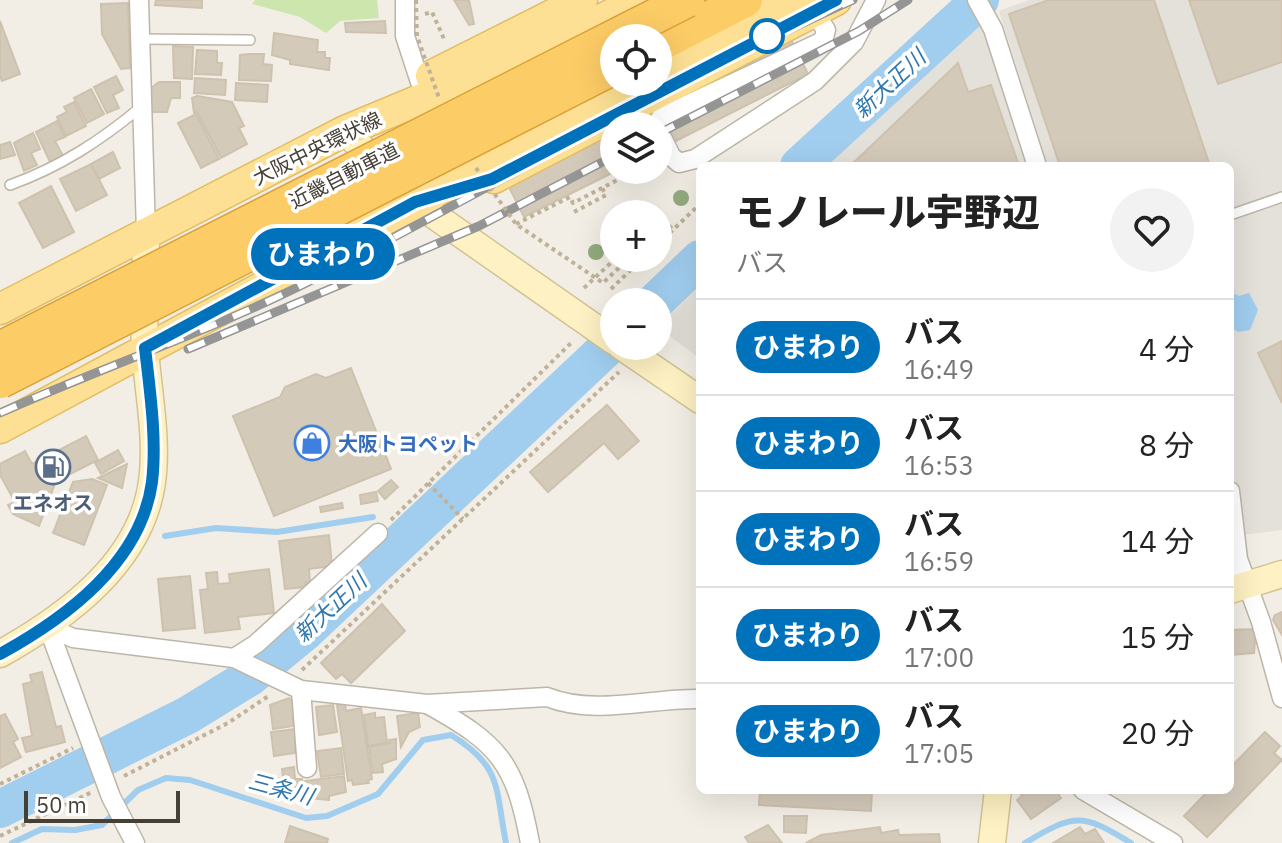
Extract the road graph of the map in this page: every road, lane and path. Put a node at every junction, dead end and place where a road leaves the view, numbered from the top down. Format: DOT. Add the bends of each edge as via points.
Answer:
graph roads {
  1 [pos="139,0"];
  2 [pos="405,0"];
  3 [pos="416,0"];
  4 [pos="582,0"];
  5 [pos="640,0"];
  6 [pos="687,0"];
  7 [pos="745,0"];
  8 [pos="836,0"];
  9 [pos="876,0"];
  10 [pos="977,0"];
  11 [pos="798,8"];
  12 [pos="426,26"];
  13 [pos="672,38"];
  14 [pos="139,39"];
  15 [pos="427,39"];
  16 [pos="250,40"];
  17 [pos="434,45"];
  18 [pos="672,61"];
  19 [pos="600,74"];
  20 [pos="424,75"];
  21 [pos="602,96"];
  22 [pos="442,106"];
  23 [pos="141,107"];
  24 [pos="672,112"];
  25 [pos="345,131"];
  26 [pos="672,157"];
  27 [pos="1036,162"];
  28 [pos="475,166"];
  29 [pos="610,184"];
  30 [pos="10,185"];
  31 [pos="602,188"];
  32 [pos="1282,197"];
  33 [pos="415,202"];
  34 [pos="696,208"];
  35 [pos="574,212"];
  36 [pos="1234,214"];
  37 [pos="516,224"];
  38 [pos="673,230"];
  39 [pos="146,233"];
  40 [pos="601,272"];
  41 [pos="614,272"];
  42 [pos="629,272"];
  43 [pos="584,288"];
  44 [pos="612,288"];
  45 [pos="0,309"];
  46 [pos="600,332"];
  47 [pos="571,343"];
  48 [pos="145,348"];
  49 [pos="0,349"];
  50 [pos="605,360"];
  51 [pos="642,360"];
  52 [pos="0,381"];
  53 [pos="691,391"];
  54 [pos="0,428"];
  55 [pos="430,485"];
  56 [pos="462,518"];
  57 [pos="1234,525"];
  58 [pos="378,533"];
  59 [pos="1282,574"];
  60 [pos="1240,588"];
  61 [pos="48,627"];
  62 [pos="0,654"];
  63 [pos="234,658"];
  64 [pos="292,684"];
  65 [pos="1282,698"];
  66 [pos="696,699"];
  67 [pos="427,704"];
  68 [pos="85,745"];
  69 [pos="307,768"];
  70 [pos="0,784"];
  71 [pos="109,786"];
  72 [pos="998,794"];
  73 [pos="1090,794"];
  74 [pos="0,836"];
  75 [pos="135,843"];
  76 [pos="530,843"];
  77 [pos="992,843"];
  78 [pos="1173,843"];
  1 -- 14 [label="street"];
  2 -- 20 [label="street" via="405,36"];
  3 -- 20 [label="path, bridge"];
  4 -- 20 [label="main road"];
  5 -- 25 [label="main road, 大阪中央環状線" via="549,46"];
  6 -- 49 [label="highway, 近畿自動車道, bridge"];
  7 -- 13 [label="highway"];
  8 -- 11 [label="main road"];
  9 -- 26 [label="street" via="854,42 815,81 695,159 679,163"];
  10 -- 27 [label="street"];
  11 -- 18 [label="main road"];
  11 -- 24 [label="street" via="820,21 826,30 823,41"];
  11 -- 33 [label="main road" via="492,179"];
  12 -- 17 [label="path" via="425,14 432,12 446,38"];
  14 -- 16 [label="lane"];
  14 -- 23 [label="street"];
  15 -- 20 [label="path, bridge"];
  19 -- 52 [label="highway, 近畿自動車道, bridge"];
  20 -- 22 [label="path, bridge"];
  20 -- 25 [label="main road"];
  21 -- 33 [label="main road"];
  23 -- 30 [label="lane" via="104,138 48,171"];
  23 -- 39 [label="street"];
  25 -- 33 [label="street"];
  25 -- 39 [label="main road, 大阪中央環状線"];
  28 -- 37 [label="path, bridge"];
  29 -- 31 [label="path"];
  31 -- 35 [label="path" via="606,195"];
  31 -- 37 [label="path" via="573,203 569,196"];
  32 -- 36 [label="lane"];
  33 -- 46 [label="street"];
  33 -- 48 [label="main road"];
  34 -- 38 [label="path"];
  37 -- 41 [label="path, bridge" via="603,283"];
  39 -- 45 [label="main road, 大阪中央環状線"];
  39 -- 48 [label="street"];
  40 -- 43 [label="path"];
  42 -- 44 [label="path"];
  47 -- 55 [label="path"];
  48 -- 54 [label="main road"];
  48 -- 61 [label="street" via="152,482 140,526 109,572"];
  50 -- 56 [label="path"];
  51 -- 53 [label="street"];
  55 -- 56 [label="path"];
  55 -- 58 [label="path"];
  56 -- 64 [label="path"];
  57 -- 60 [label="street"];
  58 -- 63 [label="street"];
  59 -- 60 [label="street"];
  60 -- 65 [label="street"];
  61 -- 62 [label="street"];
  61 -- 63 [label="street" via="73,638"];
  61 -- 68 [label="street"];
  63 -- 64 [label="street"];
  64 -- 67 [label="street"];
  64 -- 69 [label="street"];
  64 -- 71 [label="path"];
  66 -- 67 [label="street" via="592,707 547,697"];
  67 -- 76 [label="street" via="473,729 499,752"];
  68 -- 70 [label="path"];
  68 -- 71 [label="street"];
  71 -- 74 [label="path"];
  71 -- 75 [label="street"];
  72 -- 77 [label="street"];
  73 -- 78 [label="street"];
}
